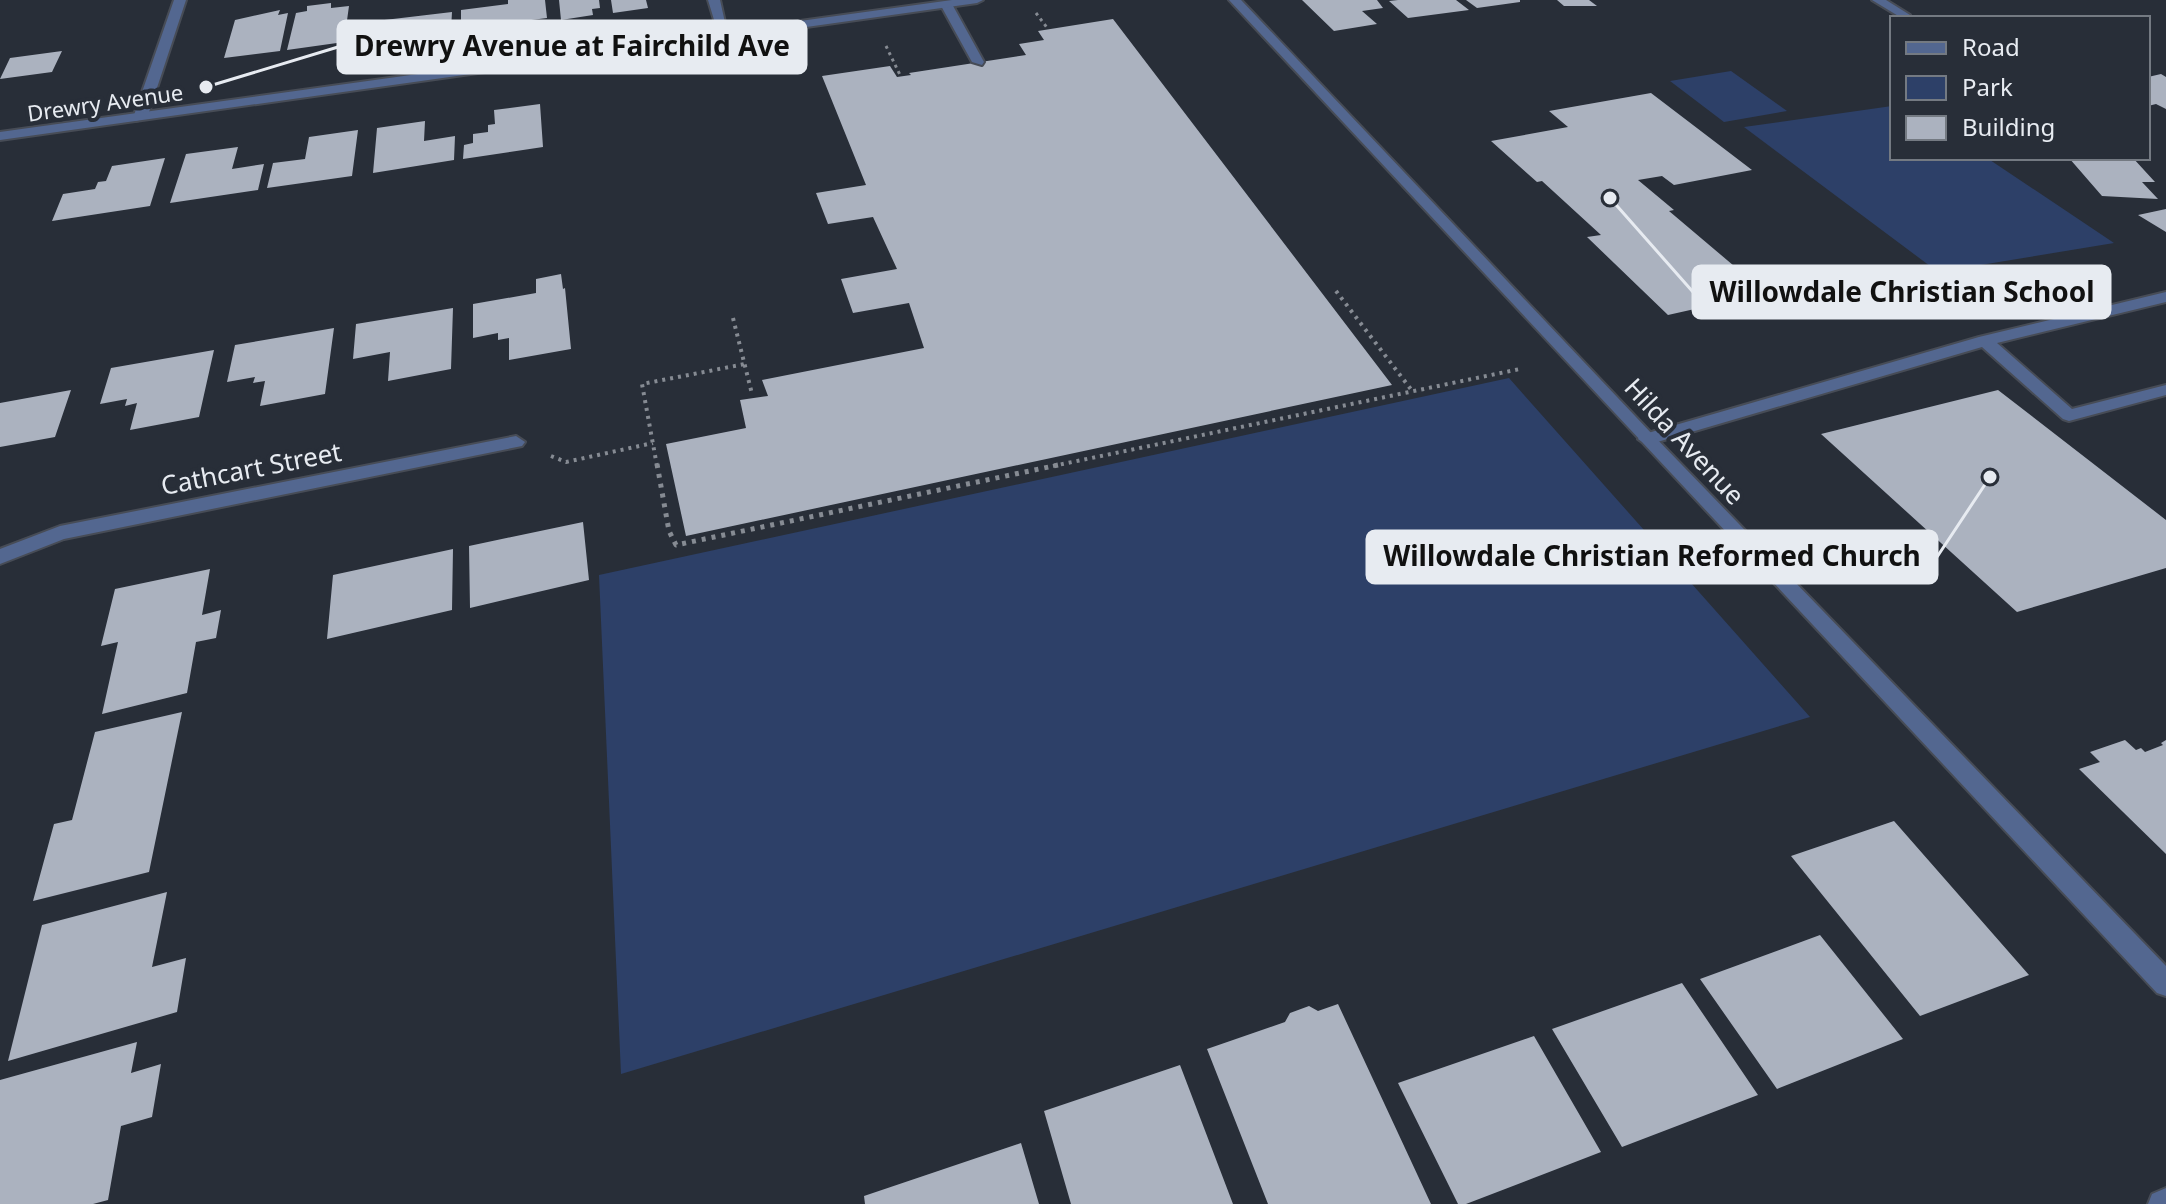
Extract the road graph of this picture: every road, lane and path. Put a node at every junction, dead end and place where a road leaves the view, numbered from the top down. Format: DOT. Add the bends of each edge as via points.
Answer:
graph roads {
  1 [pos="180,0"];
  2 [pos="714,0"];
  3 [pos="977,0"];
  4 [pos="1235,0"];
  5 [pos="1878,0"];
  6 [pos="946,4"];
  7 [pos="1036,13"];
  8 [pos="1904,15"];
  9 [pos="1048,29"];
  10 [pos="724,33"];
  11 [pos="880,34"];
  12 [pos="978,62"];
  13 [pos="901,77"];
  14 [pos="140,118"];
  15 [pos="0,136"];
  16 [pos="1336,291"];
  17 [pos="2166,297"];
  18 [pos="733,318"];
  19 [pos="1985,341"];
  20 [pos="745,364"];
  21 [pos="1520,369"];
  22 [pos="2166,390"];
  23 [pos="1413,392"];
  24 [pos="752,394"];
  25 [pos="1647,439"];
  26 [pos="516,442"];
  27 [pos="653,443"];
  28 [pos="0,557"];
  29 [pos="2166,984"];
  1 -- 14 [label="street"];
  2 -- 10 [label="street"];
  3 -- 6 [label="street, Drewry Avenue"];
  4 -- 25 [label="street, Hilda Avenue"];
  5 -- 8 [label="street"];
  6 -- 10 [label="street, Drewry Avenue"];
  6 -- 12 [label="street"];
  7 -- 9 [label="path"];
  10 -- 14 [label="street, Drewry Avenue"];
  11 -- 13 [label="path"];
  14 -- 15 [label="street, Drewry Avenue"];
  16 -- 23 [label="path"];
  17 -- 19 [label="street"];
  18 -- 20 [label="path"];
  19 -- 22 [label="street" via="2069,415"];
  19 -- 25 [label="street"];
  20 -- 24 [label="path"];
  20 -- 27 [label="path" via="642,384"];
  21 -- 23 [label="path"];
  23 -- 27 [label="path" via="676,545"];
  25 -- 29 [label="street, Hilda Avenue"];
  26 -- 27 [label="path" via="566,462"];
  26 -- 28 [label="street, Cathcart Street" via="60,533"];
}
